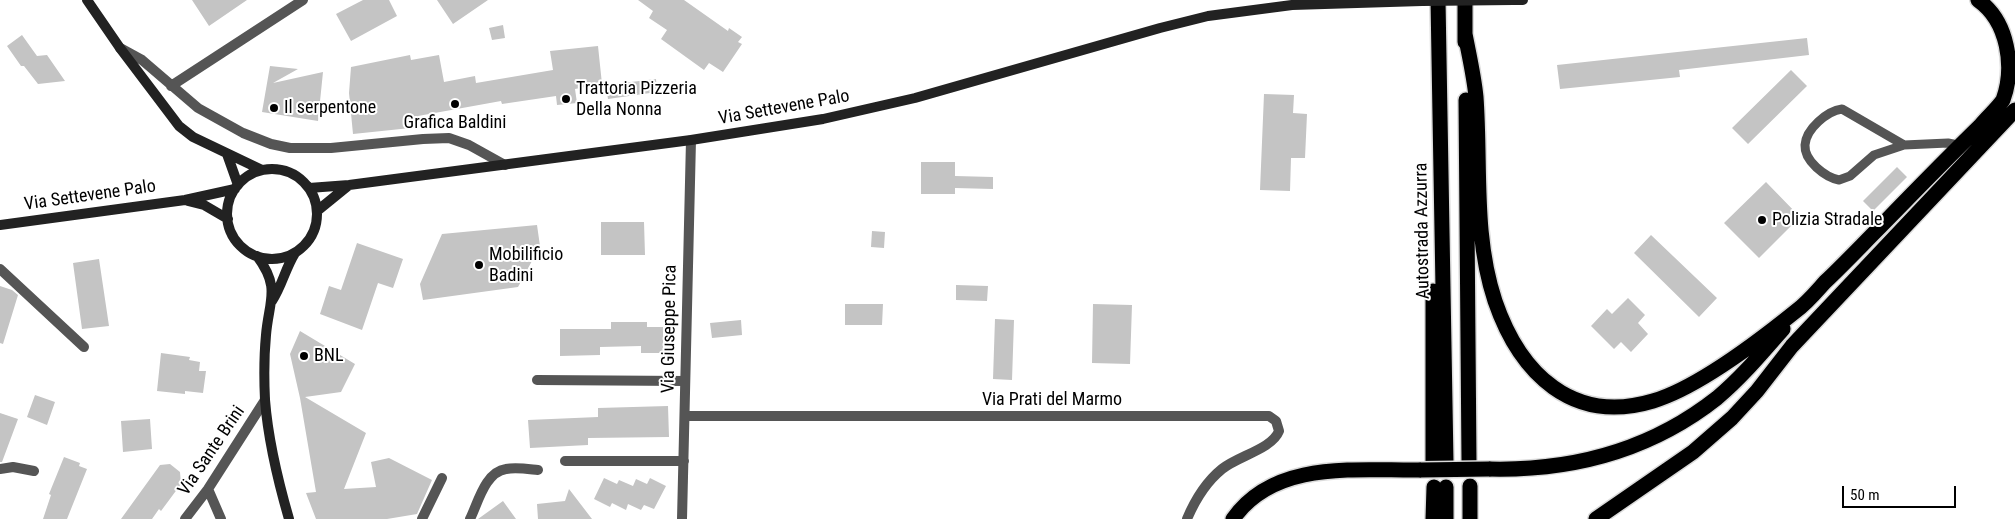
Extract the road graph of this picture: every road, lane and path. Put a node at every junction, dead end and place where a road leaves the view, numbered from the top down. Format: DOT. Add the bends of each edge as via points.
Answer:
graph roads {
  1 [pos="88,0"];
  2 [pos="303,0"];
  3 [pos="1438,0"];
  4 [pos="1465,0"];
  5 [pos="1513,0"];
  6 [pos="1523,0"];
  7 [pos="1978,0"];
  8 [pos="1422,1"];
  9 [pos="1465,34"];
  10 [pos="120,48"];
  11 [pos="2015,82"];
  12 [pos="171,86"];
  13 [pos="2003,99"];
  14 [pos="2015,110"];
  15 [pos="691,140"];
  16 [pos="1904,145"];
  17 [pos="1964,152"];
  18 [pos="227,154"];
  19 [pos="505,165"];
  20 [pos="262,170"];
  21 [pos="349,185"];
  22 [pos="237,187"];
  23 [pos="309,188"];
  24 [pos="185,200"];
  25 [pos="317,211"];
  26 [pos="228,219"];
  27 [pos="0,225"];
  28 [pos="294,253"];
  29 [pos="256,256"];
  30 [pos="0,270"];
  31 [pos="272,301"];
  32 [pos="1800,308"];
  33 [pos="1792,346"];
  34 [pos="84,347"];
  35 [pos="537,380"];
  36 [pos="686,381"];
  37 [pos="265,400"];
  38 [pos="685,416"];
  39 [pos="565,461"];
  40 [pos="1469,461"];
  41 [pos="684,462"];
  42 [pos="1433,464"];
  43 [pos="0,469"];
  44 [pos="538,470"];
  45 [pos="34,471"];
  46 [pos="1489,474"];
  47 [pos="442,478"];
  48 [pos="1470,486"];
  49 [pos="208,489"];
  50 [pos="185,519"];
  51 [pos="220,519"];
  52 [pos="289,519"];
  53 [pos="422,519"];
  54 [pos="470,519"];
  55 [pos="682,519"];
  56 [pos="1187,519"];
  57 [pos="1233,519"];
  58 [pos="1244,519"];
  59 [pos="1433,519"];
  60 [pos="1446,519"];
  61 [pos="1470,519"];
  62 [pos="1596,519"];
  1 -- 10 [label="main road"];
  2 -- 12 [label="street"];
  3 -- 42 [label="highway" via="1440,128 1434,202"];
  4 -- 9 [label="highway"];
  5 -- 6 [label="main road, Via Settevene Palo"];
  5 -- 8 [label="main road, Via Settevene Palo, bridge"];
  7 -- 13 [label="highway" via="1996,17 2009,46 2010,76"];
  8 -- 15 [label="main road, Via Settevene Palo" via="1292,5 1208,16 848,114"];
  9 -- 32 [label="highway" via="1475,89 1480,226 1488,274 1508,332 1524,358 1547,383 1568,397 1591,405 1654,401 1716,369"];
  9 -- 40 [label="highway"];
  10 -- 12 [label="street" via="142,60"];
  10 -- 18 [label="main road" via="179,126"];
  11 -- 13 [label="highway"];
  12 -- 19 [label="street" via="198,108 243,133 271,144 290,148 331,148 449,138"];
  13 -- 17 [label="highway"];
  14 -- 17 [label="highway"];
  15 -- 19 [label="main road, Via Settevene Palo"];
  15 -- 36 [label="street, Via Giuseppe Pica"];
  16 -- 16 [label="lane" via="1842,109 1824,116 1814,127 1805,146 1809,159 1827,175 1839,180 1850,176 1874,156"];
  16 -- 17 [label="lane" via="1948,143"];
  17 -- 32 [label="highway"];
  17 -- 33 [label="highway"];
  18 -- 20 [label="main road"];
  18 -- 22 [label="main road"];
  19 -- 21 [label="main road, Via Settevene Palo"];
  20 -- 22 [label="main road" via="250,175"];
  20 -- 23 [label="main road" via="275,169 292,174"];
  21 -- 23 [label="main road, Via Settevene Palo"];
  21 -- 25 [label="main road"];
  22 -- 24 [label="main road, Via Settevene Palo"];
  22 -- 26 [label="main road" via="228,208"];
  23 -- 25 [label="main road"];
  24 -- 26 [label="main road" via="204,205"];
  24 -- 27 [label="main road, Via Settevene Palo"];
  25 -- 28 [label="main road" via="311,236"];
  26 -- 29 [label="main road" via="235,239"];
  28 -- 29 [label="main road" via="284,257"];
  28 -- 31 [label="main road" via="280,290"];
  29 -- 31 [label="main road" via="270,280"];
  30 -- 34 [label="street"];
  31 -- 37 [label="main road" via="266,334"];
  32 -- 46 [label="highway" via="1758,358 1722,393 1655,437 1619,452 1582,462"];
  33 -- 46 [label="highway" via="1688,426 1637,453 1572,471 1536,476"];
  33 -- 62 [label="highway" via="1750,399 1704,444"];
  35 -- 36 [label="street"];
  36 -- 38 [label="street, Via Giuseppe Pica"];
  37 -- 49 [label="street, Via Sante Brini"];
  37 -- 52 [label="main road"];
  38 -- 41 [label="street, Via Giuseppe Pica"];
  38 -- 56 [label="street, Via Prati del Marmo" via="1273,418 1279,431 1272,441 1218,472"];
  39 -- 41 [label="street"];
  41 -- 55 [label="street, Via Giuseppe Pica"];
  42 -- 46 [label="highway, bridge"];
  42 -- 57 [label="highway" via="1293,477 1265,488"];
  43 -- 45 [label="street" via="13,467"];
  44 -- 54 [label="street" via="506,469 492,475"];
  46 -- 58 [label="highway" via="1337,479 1299,484 1270,495"];
  47 -- 53 [label="street"];
  48 -- 61 [label="highway"];
  49 -- 50 [label="street, Via Sante Brini"];
  49 -- 51 [label="street"];
  59 -- 60 [label="highway" via="1440,487"];
}
